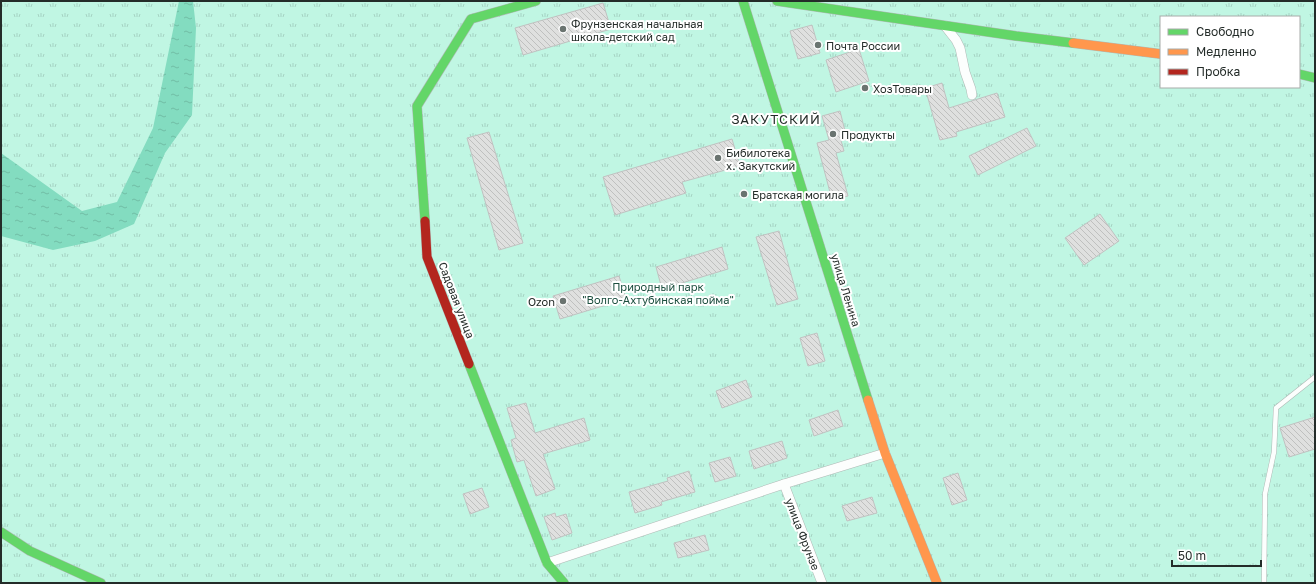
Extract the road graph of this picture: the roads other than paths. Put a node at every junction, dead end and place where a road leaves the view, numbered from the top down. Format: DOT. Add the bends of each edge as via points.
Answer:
graph roads {
  1 [pos="536,1"];
  2 [pos="743,1"];
  3 [pos="777,1"];
  4 [pos="945,26"];
  5 [pos="1160,54"];
  6 [pos="1300,74"];
  7 [pos="1315,78"];
  8 [pos="972,95"];
  9 [pos="1315,377"];
  10 [pos="885,453"];
  11 [pos="784,484"];
  12 [pos="1,532"];
  13 [pos="547,563"];
  14 [pos="101,583"];
  15 [pos="564,583"];
  16 [pos="822,583"];
  17 [pos="937,583"];
  18 [pos="1264,583"];
  1 -- 13 [label="street, Садовая улица" via="471,19 416,106 427,257"];
  2 -- 10 [label="street, улица Ленина"];
  3 -- 4 [label="street"];
  4 -- 5 [label="street"];
  4 -- 8 [label="street" via="960,48"];
  6 -- 7 [label="street"];
  9 -- 18 [label="lane" via="1276,408 1274,452 1265,494"];
  10 -- 11 [label="street"];
  10 -- 17 [label="street, улица Ленина"];
  11 -- 13 [label="street"];
  11 -- 16 [label="street, улица Фрунзе"];
  12 -- 14 [label="street" via="30,551"];
  13 -- 15 [label="street, Садовая улица"];
}
